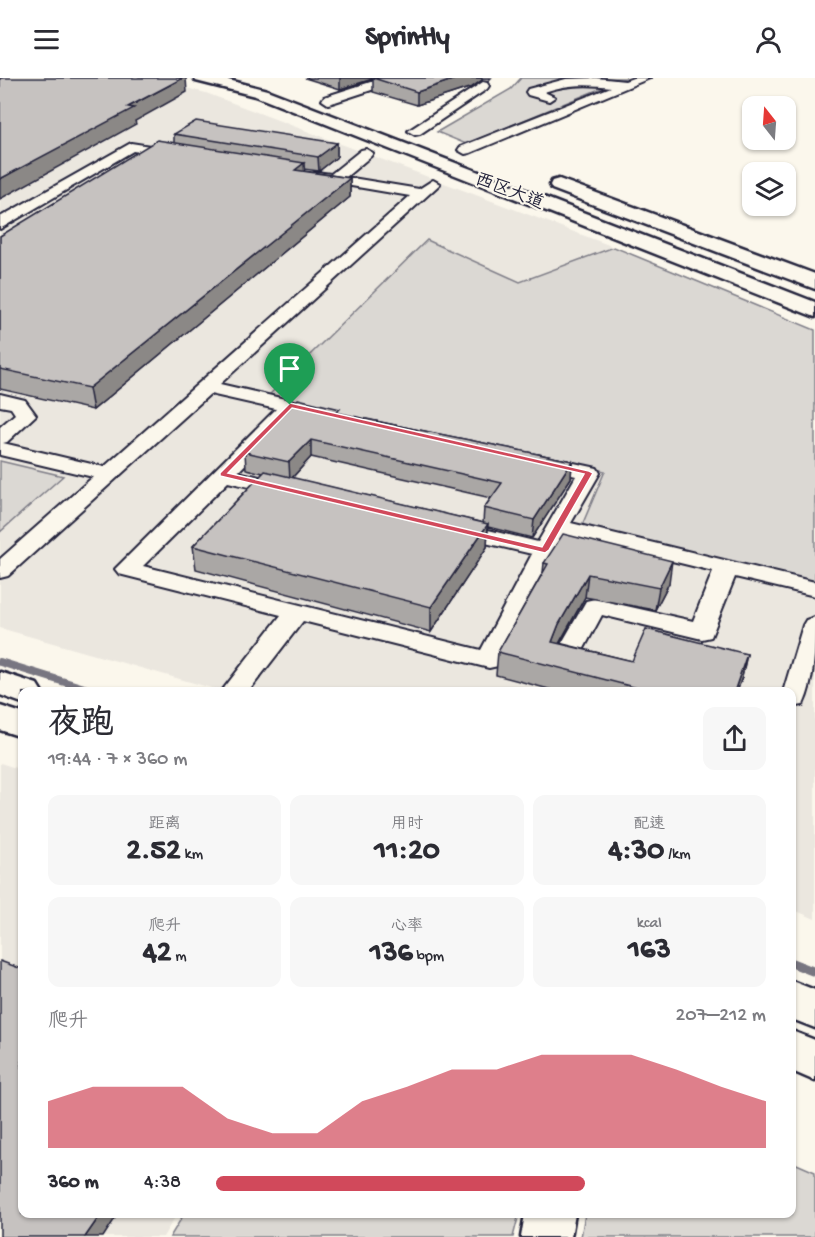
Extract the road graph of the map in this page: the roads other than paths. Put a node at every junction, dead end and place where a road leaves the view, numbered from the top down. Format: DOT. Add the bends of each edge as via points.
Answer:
graph roads {
  1 [pos="202,78"];
  2 [pos="256,78"];
  3 [pos="395,78"];
  4 [pos="644,78"];
  5 [pos="483,86"];
  6 [pos="627,86"];
  7 [pos="549,97"];
  8 [pos="328,100"];
  9 [pos="357,110"];
  10 [pos="397,124"];
  11 [pos="415,131"];
  12 [pos="465,150"];
  13 [pos="366,153"];
  14 [pos="187,156"];
  15 [pos="487,158"];
  16 [pos="300,174"];
  17 [pos="540,178"];
  18 [pos="334,179"];
  19 [pos="0,224"];
  20 [pos="815,282"];
  21 [pos="815,310"];
  22 [pos="206,387"];
  23 [pos="0,400"];
  24 [pos="290,405"];
  25 [pos="348,418"];
  26 [pos="0,438"];
  27 [pos="0,449"];
  28 [pos="520,458"];
  29 [pos="108,474"];
  30 [pos="223,475"];
  31 [pos="303,494"];
  32 [pos="430,523"];
  33 [pos="558,527"];
  34 [pos="545,550"];
  35 [pos="726,567"];
  36 [pos="0,571"];
  37 [pos="815,589"];
  38 [pos="297,612"];
  39 [pos="815,625"];
  40 [pos="572,648"];
  41 [pos="0,683"];
  42 [pos="238,687"];
  43 [pos="18,689"];
  44 [pos="796,692"];
  45 [pos="0,718"];
  46 [pos="18,724"];
  47 [pos="796,1001"];
  48 [pos="815,1010"];
  49 [pos="796,1052"];
  50 [pos="815,1061"];
  51 [pos="549,1218"];
  52 [pos="546,1237"];
  1 -- 21 [label="main road, 西区大道" via="261,93"];
  2 -- 8 [label="main road"];
  3 -- 8 [label="street"];
  4 -- 6 [label="street"];
  5 -- 11 [label="street"];
  6 -- 7 [label="street" via="569,78 547,83 532,93"];
  6 -- 12 [label="street"];
  8 -- 9 [label="main road"];
  10 -- 11 [label="main road, 西区大道"];
  11 -- 12 [label="main road, 西区大道"];
  12 -- 15 [label="main road, 西区大道"];
  13 -- 18 [label="street"];
  14 -- 19 [label="street" via="131,147"];
  16 -- 18 [label="street"];
  17 -- 20 [label="main road, 西区大道"];
  18 -- 22 [label="street" via="428,189"];
  22 -- 24 [label="street"];
  22 -- 29 [label="street"];
  23 -- 26 [label="street" via="18,405 26,415"];
  24 -- 25 [label="street"];
  24 -- 30 [label="street"];
  27 -- 29 [label="street"];
  28 -- 33 [label="street" via="589,473"];
  29 -- 36 [label="street"];
  30 -- 31 [label="street"];
  30 -- 38 [label="street" via="128,569"];
  32 -- 34 [label="street"];
  33 -- 34 [label="street"];
  33 -- 35 [label="street"];
  34 -- 38 [label="street" via="489,660"];
  35 -- 37 [label="street"];
  35 -- 40 [label="street" via="702,631 595,606"];
  38 -- 42 [label="street"];
  39 -- 44 [label="street"];
  41 -- 43 [label="main road"];
  45 -- 46 [label="main road"];
  47 -- 48 [label="main road"];
  49 -- 50 [label="main road"];
  51 -- 52 [label="main road"];
}
